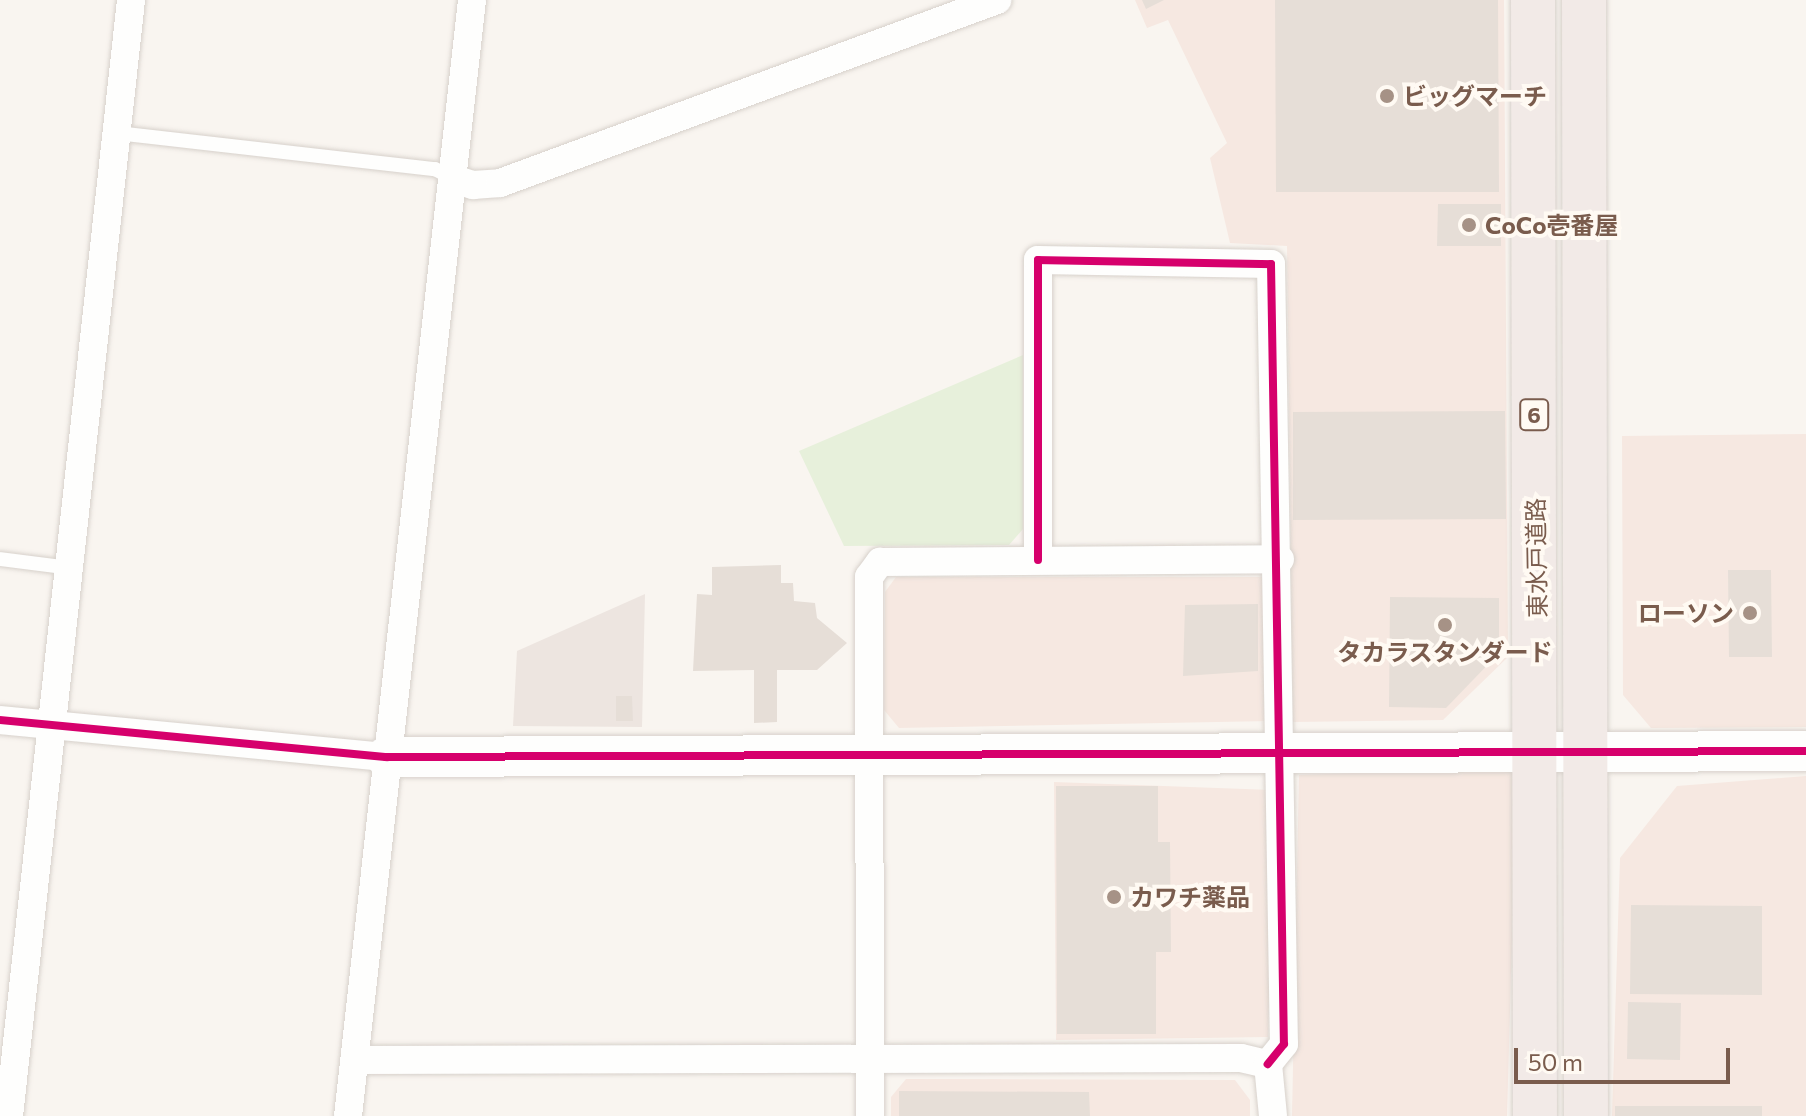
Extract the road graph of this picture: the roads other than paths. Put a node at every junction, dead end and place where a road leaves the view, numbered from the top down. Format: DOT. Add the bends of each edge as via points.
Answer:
graph roads {
  1 [pos="131,0"];
  2 [pos="472,0"];
  3 [pos="997,0"];
  4 [pos="1533,0"];
  5 [pos="1584,0"];
  6 [pos="117,133"];
  7 [pos="454,179"];
  8 [pos="0,559"];
  9 [pos="1280,559"];
  10 [pos="1038,560"];
  11 [pos="70,568"];
  12 [pos="0,720"];
  13 [pos="53,726"];
  14 [pos="1538,751"];
  15 [pos="1806,751"];
  16 [pos="1586,752"];
  17 [pos="869,753"];
  18 [pos="1280,753"];
  19 [pos="386,757"];
  20 [pos="10,1031"];
  21 [pos="869,1057"];
  22 [pos="355,1060"];
  23 [pos="1268,1064"];
  24 [pos="9,1116"];
  25 [pos="348,1116"];
  26 [pos="870,1116"];
  27 [pos="1273,1116"];
  28 [pos="1535,1116"];
  29 [pos="1586,1116"];
  1 -- 6 [label="street"];
  2 -- 7 [label="street"];
  3 -- 7 [label="street" via="500,183 473,185"];
  4 -- 14 [label="highway, 東水戸道路 / 6"];
  5 -- 16 [label="highway, 東水戸道路 / 6"];
  6 -- 7 [label="lane" via="435,169"];
  6 -- 11 [label="street"];
  7 -- 19 [label="street"];
  8 -- 11 [label="lane"];
  9 -- 10 [label="street"];
  9 -- 10 [label="street" via="1271,264 1038,260"];
  9 -- 18 [label="street"];
  10 -- 17 [label="street" via="880,562 869,577"];
  11 -- 13 [label="street"];
  12 -- 13 [label="street"];
  13 -- 19 [label="street"];
  13 -- 20 [label="street"];
  14 -- 16 [label="street"];
  14 -- 18 [label="street"];
  14 -- 28 [label="highway, 東水戸道路 / 6"];
  15 -- 16 [label="street"];
  16 -- 29 [label="highway, 東水戸道路 / 6"];
  17 -- 18 [label="street"];
  17 -- 19 [label="street"];
  17 -- 21 [label="street"];
  18 -- 23 [label="street" via="1284,1044"];
  19 -- 22 [label="street"];
  20 -- 24 [label="street"];
  21 -- 22 [label="street"];
  21 -- 23 [label="street" via="1241,1058"];
  21 -- 26 [label="street"];
  22 -- 25 [label="street"];
  23 -- 27 [label="street"];
}
